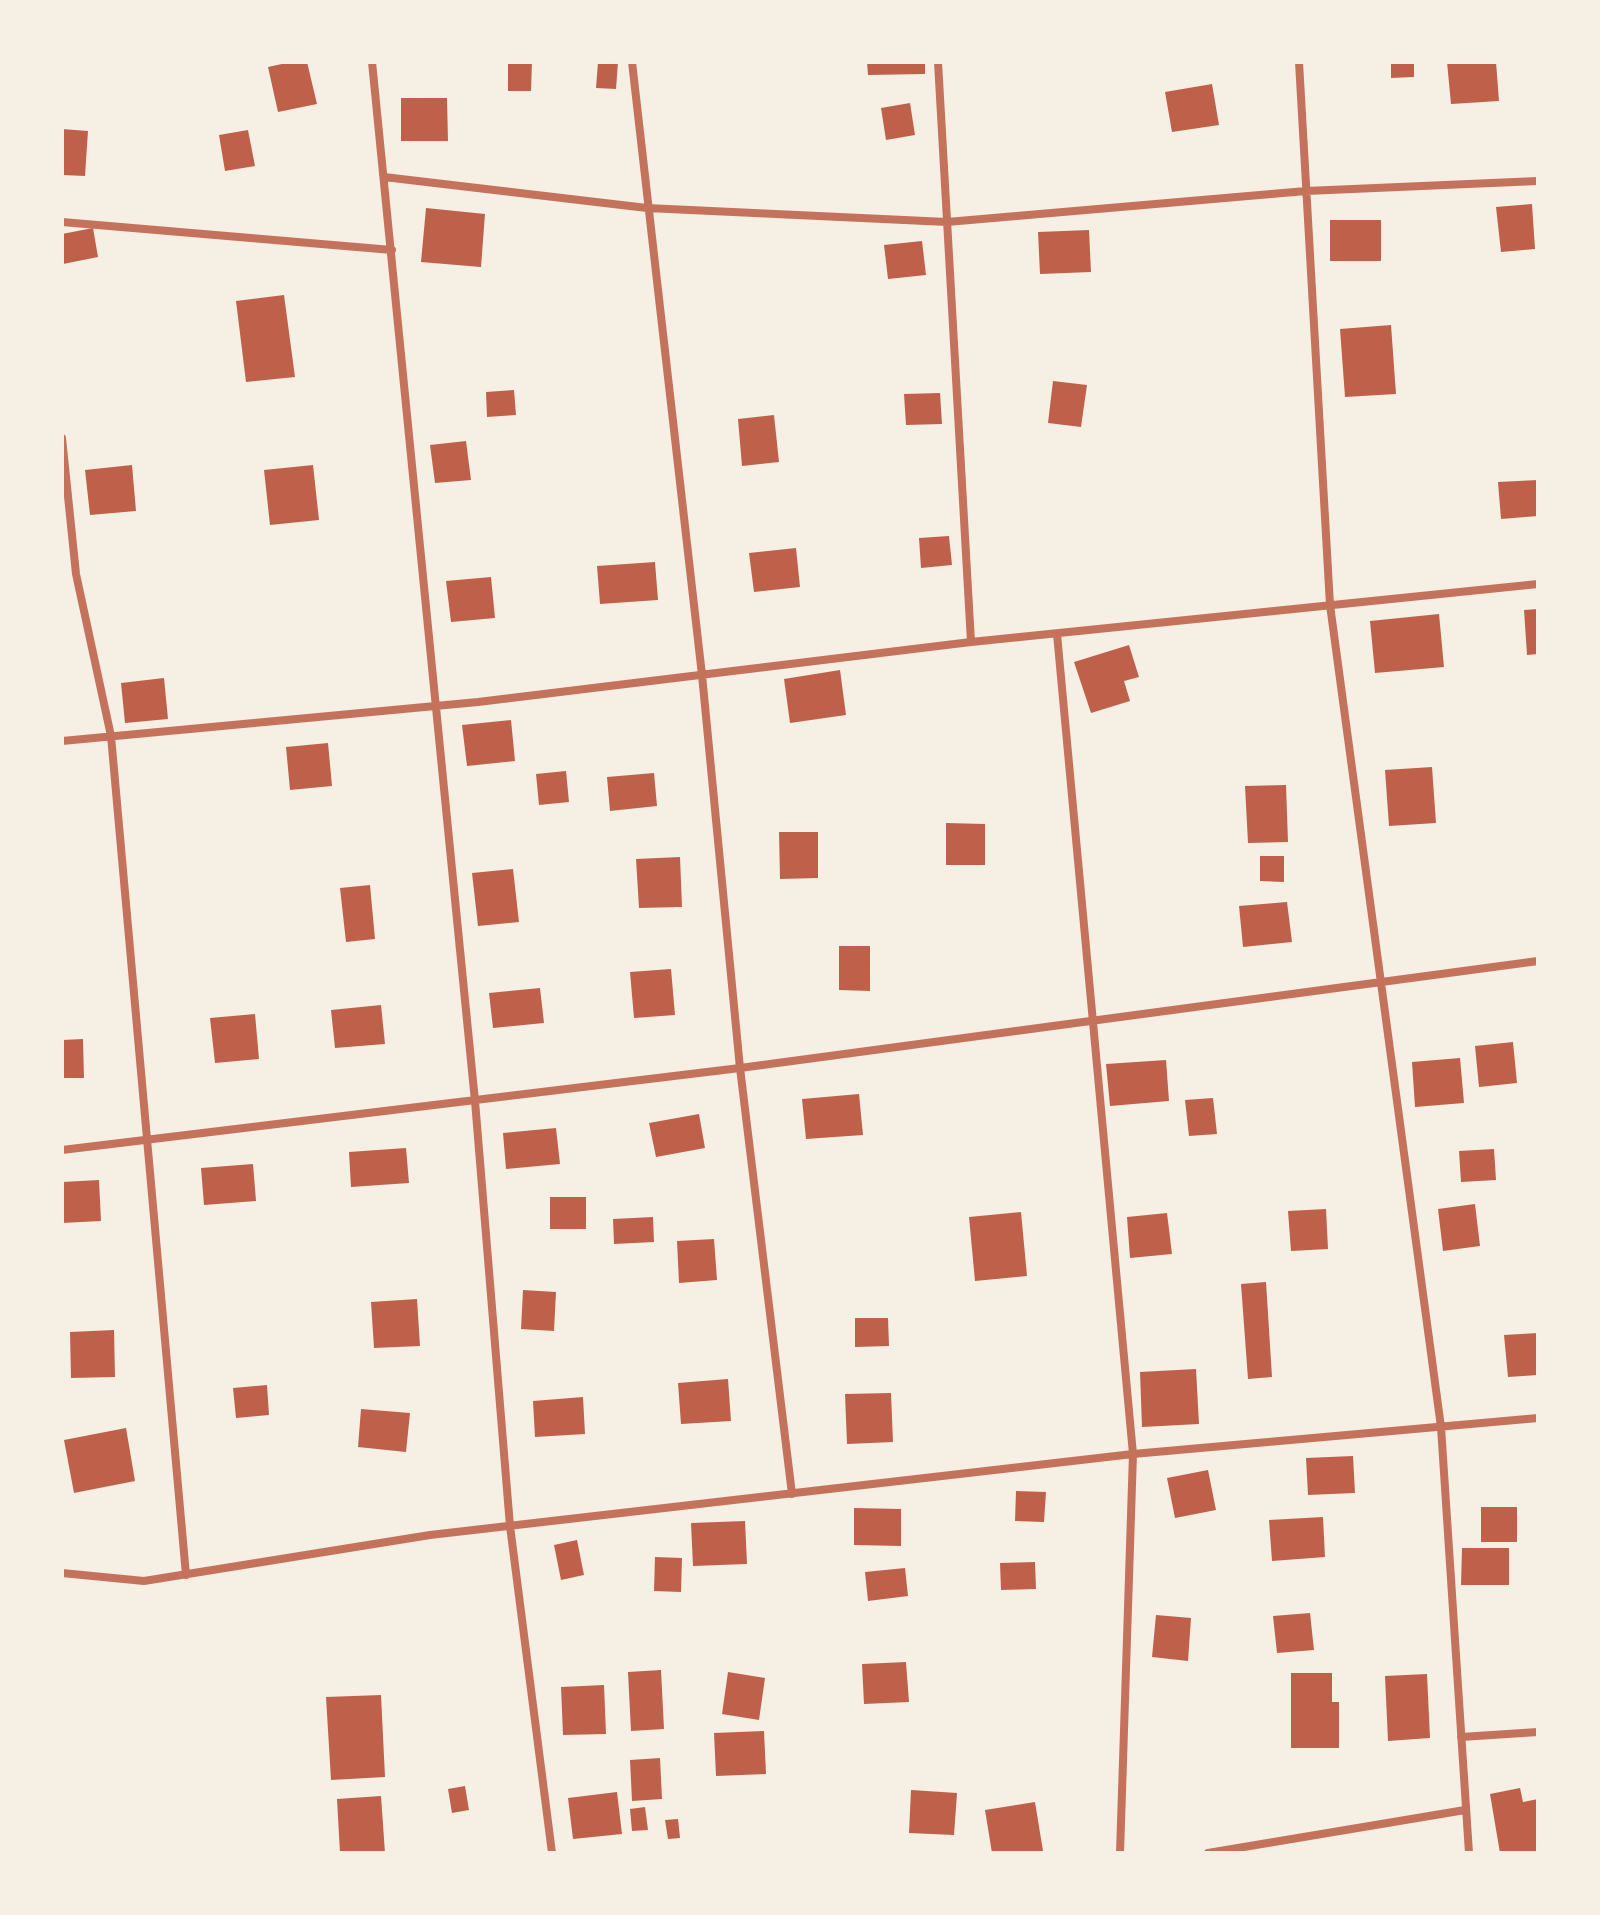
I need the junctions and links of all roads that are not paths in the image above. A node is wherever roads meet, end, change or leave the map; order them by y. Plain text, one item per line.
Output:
1 (372, 62) edge
2 (632, 62) edge
3 (938, 62) edge
4 (1299, 62) edge
5 (384, 177) junction
6 (1538, 181) edge
7 (1306, 191) junction
8 (647, 208) junction
9 (62, 222) edge
10 (947, 222) junction
11 (392, 250) junction
12 (62, 438) edge
13 (1538, 584) edge
14 (1330, 605) junction
15 (1057, 634) junction
16 (971, 642) junction
17 (702, 675) junction
18 (437, 705) junction
19 (111, 736) junction
20 (62, 741) edge
21 (1538, 961) edge
22 (1382, 979) junction
23 (1091, 1020) junction
24 (740, 1068) junction
25 (475, 1101) junction
26 (148, 1141) junction
27 (62, 1150) edge
28 (1538, 1418) edge
29 (1441, 1427) junction
30 (1133, 1454) junction
31 (792, 1494) junction
32 (510, 1526) junction
33 (62, 1573) edge
34 (186, 1575) junction
35 (1538, 1732) edge
36 (1461, 1737) junction
37 (1465, 1810) junction
38 (552, 1853) edge
39 (1120, 1853) edge
40 (1208, 1853) edge
41 (1469, 1853) edge

1 - 5 street
2 - 8 street
3 - 10 street
4 - 7 street
5 - 8 street
5 - 11 street
6 - 7 street
7 - 10 street
7 - 14 street
8 - 10 street
8 - 17 street
9 - 11 street
10 - 16 street
11 - 18 street
12 - 19 street
13 - 14 street
14 - 15 street
14 - 22 street
15 - 16 street
15 - 23 street
16 - 17 street
17 - 18 street
17 - 24 street
18 - 19 street
18 - 25 street
19 - 20 street
19 - 26 street
21 - 22 street
22 - 23 street
22 - 29 street
23 - 24 street
23 - 30 street
24 - 25 street
24 - 31 street
25 - 26 street
25 - 32 street
26 - 27 street
26 - 34 street
28 - 29 street
29 - 30 street
29 - 36 street
30 - 31 street
30 - 39 street
31 - 32 street
32 - 34 street
32 - 38 street
33 - 34 street
35 - 36 street
36 - 37 street
37 - 40 street
37 - 41 street

